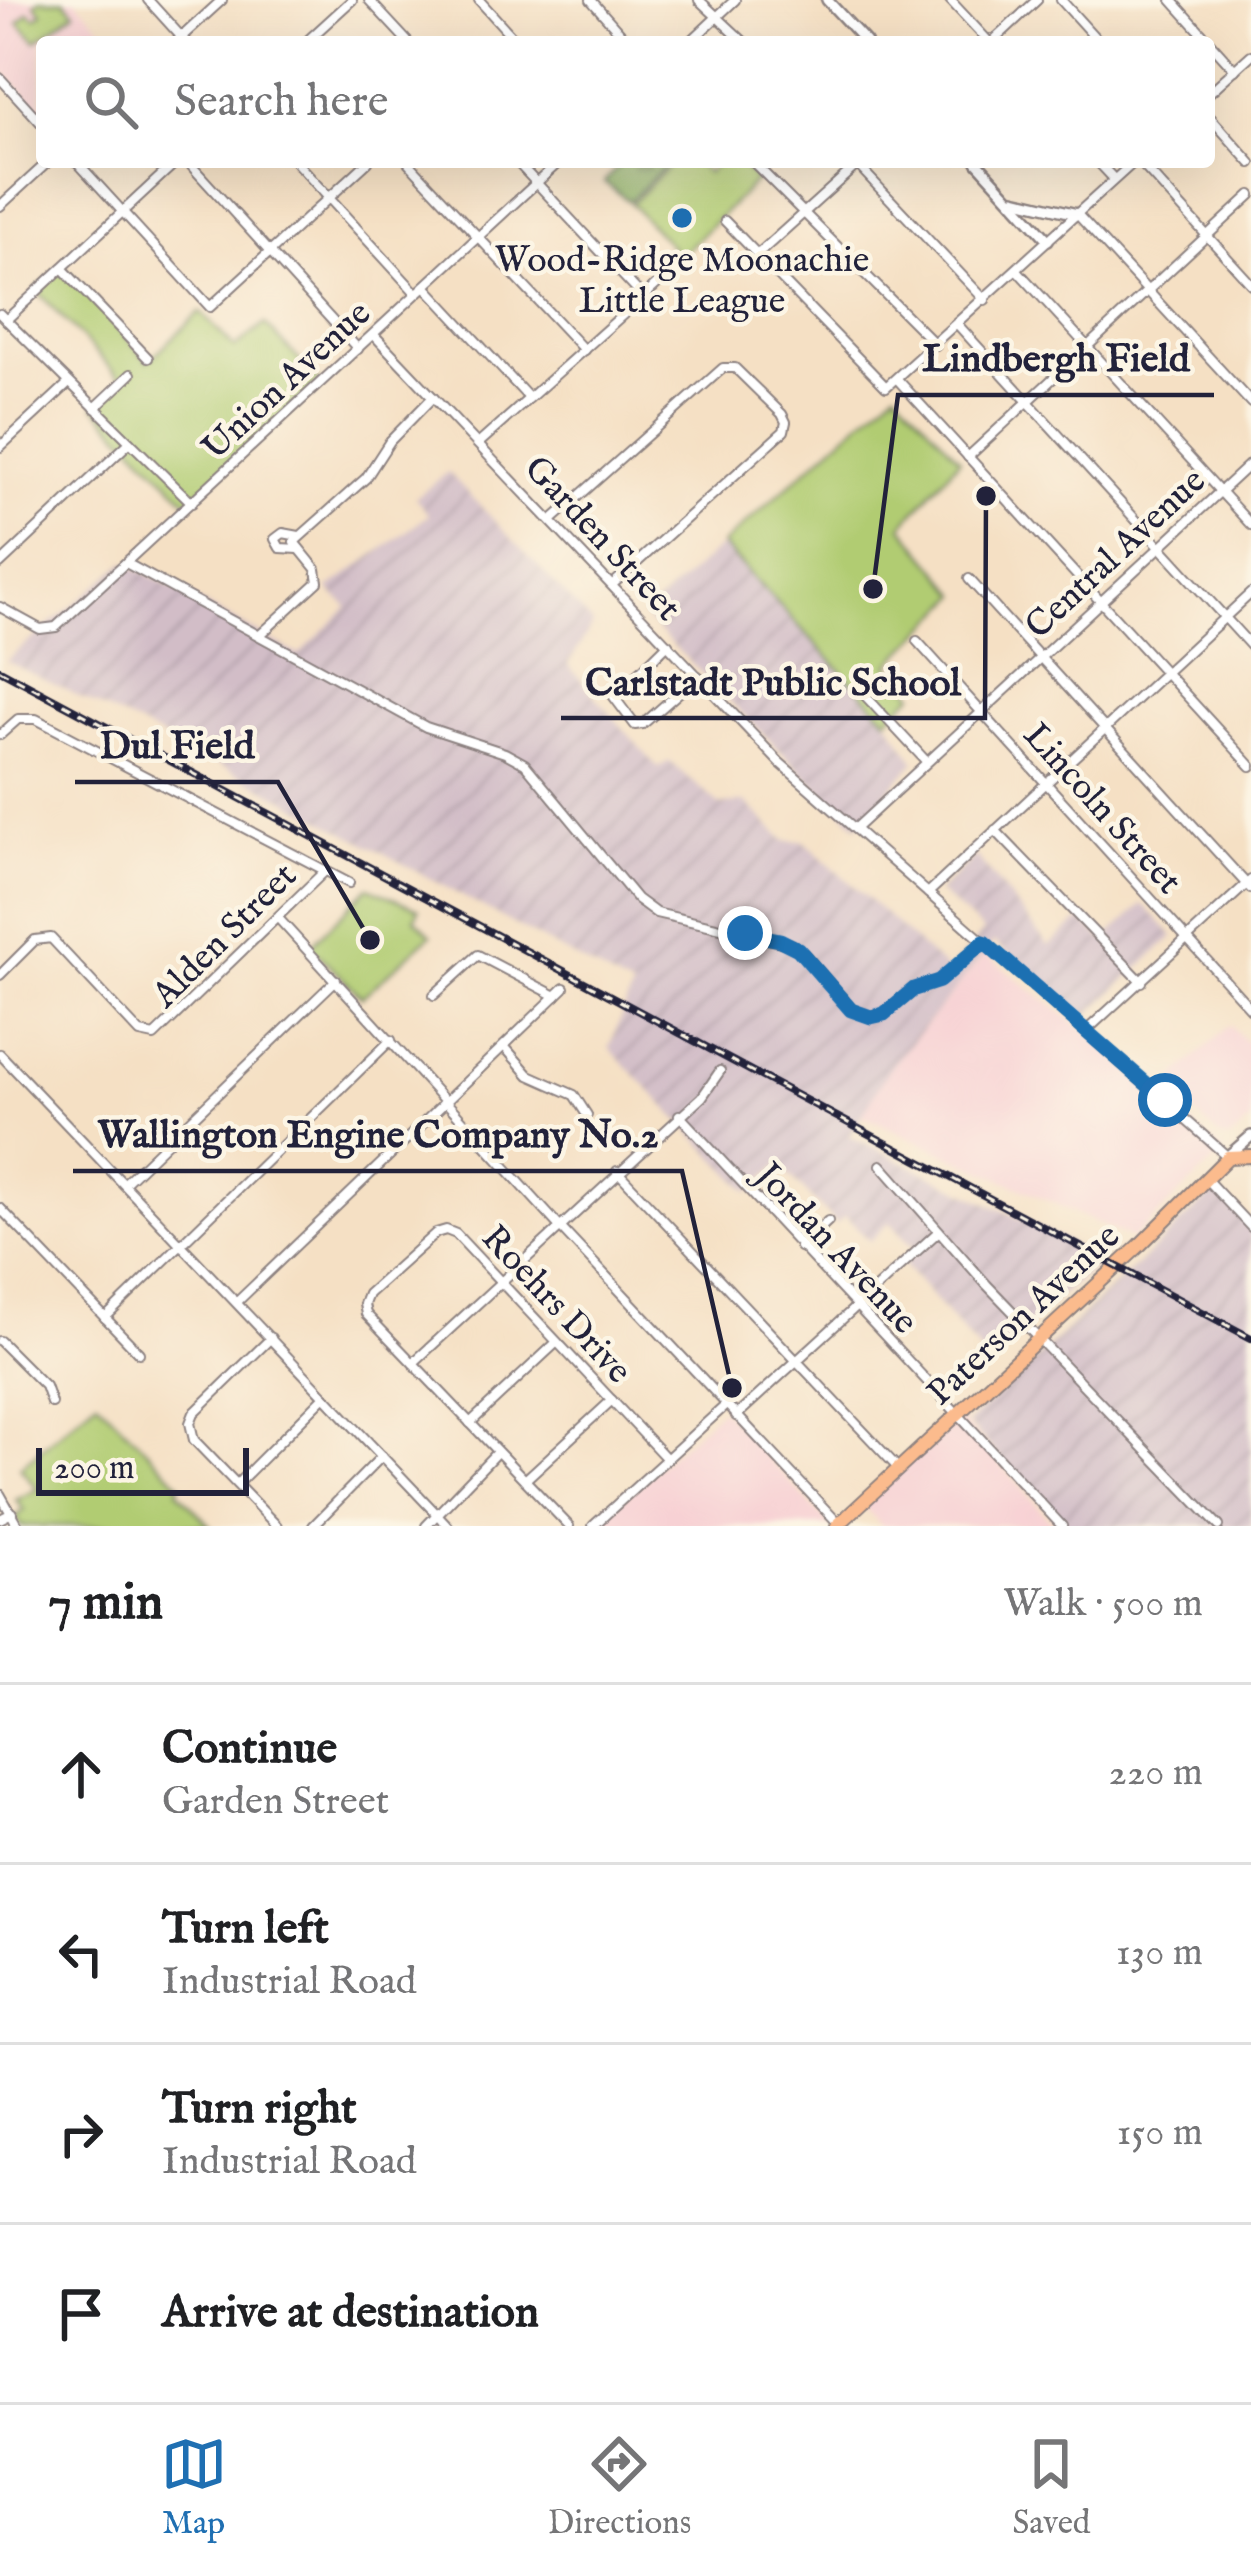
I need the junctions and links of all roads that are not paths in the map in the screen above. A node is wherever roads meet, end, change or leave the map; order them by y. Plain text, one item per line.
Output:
1 (148, 0) edge
2 (222, 0) edge
3 (352, 0) edge
4 (369, 0) edge
5 (479, 0) edge
6 (591, 0) edge
7 (699, 0) edge
8 (735, 0) edge
9 (827, 0) edge
10 (950, 0) edge
11 (1037, 0) edge
12 (1061, 0) edge
13 (1172, 0) edge
14 (718, 16) junction
15 (508, 32) junction
16 (178, 36) edge
17 (185, 36) edge
18 (313, 36) edge
19 (402, 36) edge
20 (504, 36) edge
21 (512, 36) edge
22 (623, 36) edge
23 (696, 36) edge
24 (738, 36) edge
25 (860, 36) edge
26 (984, 36) edge
27 (997, 36) edge
28 (1094, 36) edge
29 (1204, 36) edge
30 (1215, 49) edge
31 (1251, 55) edge
32 (1234, 70) junction
33 (0, 78) edge
34 (1215, 87) edge
35 (36, 117) edge
36 (1215, 123) edge
37 (1251, 163) edge
38 (41, 168) edge
39 (82, 168) edge
40 (170, 168) edge
41 (193, 168) edge
42 (302, 168) edge
43 (362, 168) edge
44 (413, 168) edge
45 (522, 168) edge
46 (553, 168) edge
47 (759, 168) edge
48 (853, 168) edge
49 (863, 168) edge
50 (983, 168) edge
51 (1104, 168) edge
52 (1129, 168) edge
53 (1143, 168) edge
54 (1114, 179) junction
55 (536, 184) junction
56 (1251, 195) edge
57 (1010, 197) junction
58 (329, 198) junction
59 (0, 206) edge
60 (122, 212) junction
61 (803, 214) junction
62 (1076, 214) junction
63 (725, 221) dead end
64 (1206, 236) junction
65 (476, 238) junction
66 (1048, 240) junction
67 (270, 252) junction
68 (757, 256) junction
69 (682, 262) dead end
70 (62, 268) junction
71 (1017, 269) junction
72 (1251, 284) edge
73 (421, 290) junction
74 (1148, 293) junction
75 (643, 297) junction
76 (985, 300) junction
77 (3, 316) edge
78 (958, 325) junction
79 (374, 334) junction
80 (936, 345) junction
81 (1088, 346) junction
82 (358, 349) junction
83 (584, 350) junction
84 (148, 358) dead end
85 (131, 374) dead end
86 (898, 380) junction
87 (70, 382) junction
88 (433, 398) junction
89 (530, 398) junction
90 (1029, 402) junction
91 (1251, 403) edge
92 (95, 408) junction
93 (2, 442) edge
94 (130, 442) junction
95 (478, 444) junction
96 (968, 457) junction
97 (1251, 463) edge
98 (1220, 491) junction
99 (192, 502) junction
100 (552, 520) junction
101 (1251, 526) edge
102 (300, 536) junction
103 (1160, 546) junction
104 (299, 549) junction
105 (126, 563) junction
106 (0, 564) edge
107 (969, 579) dead end
108 (613, 584) junction
109 (1251, 593) edge
110 (1100, 602) junction
111 (0, 607) edge
112 (1225, 618) junction
113 (260, 635) junction
114 (916, 641) dead end
115 (668, 644) junction
116 (1251, 646) edge
117 (1040, 657) junction
118 (1165, 673) junction
119 (698, 676) junction
120 (858, 688) dead end
121 (981, 712) junction
122 (1105, 729) junction
123 (0, 735) edge
124 (926, 761) junction
125 (1251, 766) edge
126 (1045, 783) junction
127 (855, 829) junction
128 (995, 830) junction
129 (325, 871) junction
130 (349, 883) dead end
131 (1250, 884) edge
132 (928, 893) junction
133 (278, 918) junction
134 (1186, 938) junction
135 (984, 942) junction
136 (0, 976) edge
137 (336, 980) junction
138 (1142, 982) junction
139 (434, 995) dead end
140 (1251, 1009) edge
141 (1086, 1031) junction
142 (391, 1040) junction
143 (504, 1046) junction
144 (0, 1054) edge
145 (720, 1072) dead end
146 (447, 1100) junction
147 (587, 1115) dead end
148 (679, 1115) junction
149 (1251, 1136) edge
150 (1228, 1156) junction
151 (1251, 1156) edge
152 (881, 1165) dead end
153 (617, 1172) junction
154 (1206, 1179) junction
155 (124, 1184) junction
156 (0, 1208) edge
157 (828, 1221) dead end
158 (559, 1226) junction
159 (1251, 1227) edge
160 (939, 1231) junction
161 (182, 1244) junction
162 (800, 1247) junction
163 (501, 1282) junction
164 (237, 1303) junction
165 (854, 1305) junction
166 (105, 1318) junction
167 (1040, 1336) junction
168 (271, 1338) junction
169 (0, 1341) edge
170 (557, 1342) junction
171 (139, 1353) dead end
172 (795, 1361) junction
173 (413, 1364) junction
174 (326, 1396) junction
175 (611, 1400) junction
176 (51, 1403) dead end
177 (726, 1405) junction
178 (736, 1415) junction
179 (957, 1415) junction
180 (470, 1423) junction
181 (497, 1451) junction
182 (382, 1456) junction
183 (667, 1459) junction
184 (898, 1469) junction
185 (525, 1480) junction
186 (237, 1484) junction
187 (0, 1494) edge
188 (12, 1513) junction
189 (438, 1515) junction
190 (0, 1519) edge
191 (838, 1525) edge
192 (17, 1526) edge
193 (277, 1526) edge
194 (313, 1526) edge
195 (426, 1526) edge
196 (448, 1526) edge
197 (569, 1526) edge
198 (593, 1526) edge
199 (1062, 1526) edge
200 (1219, 1526) edge

1 - 16 street
2 - 17 street
3 - 18 street
4 - 19 street
5 - 15 street
6 - 22 street
7 - 14 street
8 - 14 street
9 - 25 street
10 - 26 street
11 - 27 street
12 - 28 street
13 - 29 street
14 - 23 street
14 - 24 street
15 - 20 street
15 - 21 street
30 - 32 street
31 - 32 street
32 - 34 street
33 - 35 street
36 - 37 street
38 - 59 street
39 - 60 street
40 - 60 street
41 - 67 street
42 - 58 street
43 - 58 street
44 - 65 street
45 - 55 street
46 - 55 street, Union Avenue
47 - 61 street
48 - 61 street
49 - 76 street
50 - 57 street
51 - 54 street
52 - 54 street
53 - 64 street
54 - 62 street
55 - 65 street, Union Avenue
55 - 75 street
56 - 64 street
57 - 62 street
57 - 66 street
58 - 67 street
58 - 73 street
60 - 67 street
60 - 70 street
61 - 68 street
61 - 80 street
62 - 66 street
62 - 74 street
63 - 68 street
64 - 72 street
64 - 74 street
65 - 73 street, Union Avenue
65 - 83 street
66 - 71 street
67 - 82 street
68 - 86 street
69 - 75 street
70 - 77 street
70 - 84 street
71 - 76 street
71 - 81 street
73 - 79 street, Union Avenue
73 - 89 street
74 - 81 street
74 - 91 street
75 - 83 street
76 - 78 street
77 - 87 street
78 - 80 street
78 - 90 street
79 - 82 street, Union Avenue
79 - 88 street, Garden Street
80 - 86 street
81 - 90 street
81 - 98 street
82 - 99 street, Union Avenue
83 - 89 street
85 - 92 street
86 - 96 street
87 - 92 street
87 - 93 street
88 - 95 street, Garden Street
88 - 102 street
89 - 95 street
90 - 96 street
90 - 103 street
92 - 94 street
94 - 99 street
94 - 106 street
95 - 100 street, Garden Street
96 - 110 street
97 - 98 street, Central Avenue
98 - 101 street
98 - 103 street, Central Avenue
99 - 105 street, Union Avenue
100 - 108 street, Garden Street
100 - 108 street
102 - 104 street
102 - 104 street
103 - 110 street, Central Avenue
103 - 112 street
104 - 113 street
105 - 111 street, Union Avenue
105 - 113 street
107 - 117 street
108 - 115 street, Garden Street
109 - 112 street
110 - 117 street, Central Avenue
110 - 118 street
112 - 116 street
112 - 118 street
113 - 135 street
114 - 121 street, Lincoln Street
115 - 119 street, Garden Street
115 - 119 street
117 - 121 street, Central Avenue
117 - 122 street
118 - 122 street
118 - 125 street
119 - 127 street, Garden Street
120 - 124 street
121 - 124 street, Central Avenue
121 - 126 street, Lincoln Street
122 - 126 street
122 - 131 street
123 - 129 street
124 - 127 street, Central Avenue
126 - 128 street
126 - 134 street, Lincoln Street
127 - 132 street, Garden Street
128 - 132 street
128 - 138 street
129 - 130 street
129 - 133 street, Alden Street
131 - 134 street
132 - 135 street, Garden Street
133 - 136 street, Alden Street
133 - 137 street
134 - 138 street
134 - 140 street, Lincoln Street
135 - 141 street, Garden Street
137 - 142 street
137 - 155 street
138 - 141 street
139 - 143 street
141 - 150 street, Garden Street
142 - 146 street
142 - 161 street
143 - 146 street
143 - 147 street
144 - 155 street
145 - 148 street
146 - 158 street
146 - 164 street
148 - 153 street
148 - 162 street, Jordan Avenue
149 - 150 street
150 - 151 main road
150 - 154 main road, Paterson Avenue
152 - 160 street
153 - 158 street
153 - 172 street
154 - 159 street
154 - 167 main road, Paterson Avenue
155 - 161 street
156 - 166 street
157 - 162 street
158 - 163 street
158 - 177 street
160 - 165 street
160 - 167 street
161 - 164 street
161 - 166 street
162 - 165 street, Jordan Avenue
163 - 170 street, Roehrs Drive
163 - 173 street
163 - 173 street, Roehrs Drive
164 - 168 street
165 - 172 street
165 - 179 street, Jordan Avenue
166 - 171 street
167 - 179 main road, Paterson Avenue
167 - 200 street
168 - 174 street
168 - 186 street
169 - 176 street
170 - 175 street, Roehrs Drive
170 - 180 street
172 - 178 street
172 - 184 street
173 - 180 street, Roehrs Drive
174 - 182 street
174 - 186 street
175 - 183 street, Roehrs Drive
175 - 185 street
177 - 178 street
177 - 183 street
178 - 191 street
179 - 184 main road, Paterson Avenue
179 - 199 street, Jordan Avenue
180 - 181 street, Roehrs Drive
181 - 185 street, Roehrs Drive
181 - 189 street
182 - 189 street
182 - 194 street
183 - 198 street
184 - 191 main road, Paterson Avenue
185 - 197 street, Roehrs Drive
186 - 193 street
187 - 188 street
188 - 190 street
188 - 192 street
189 - 195 street
189 - 196 street

